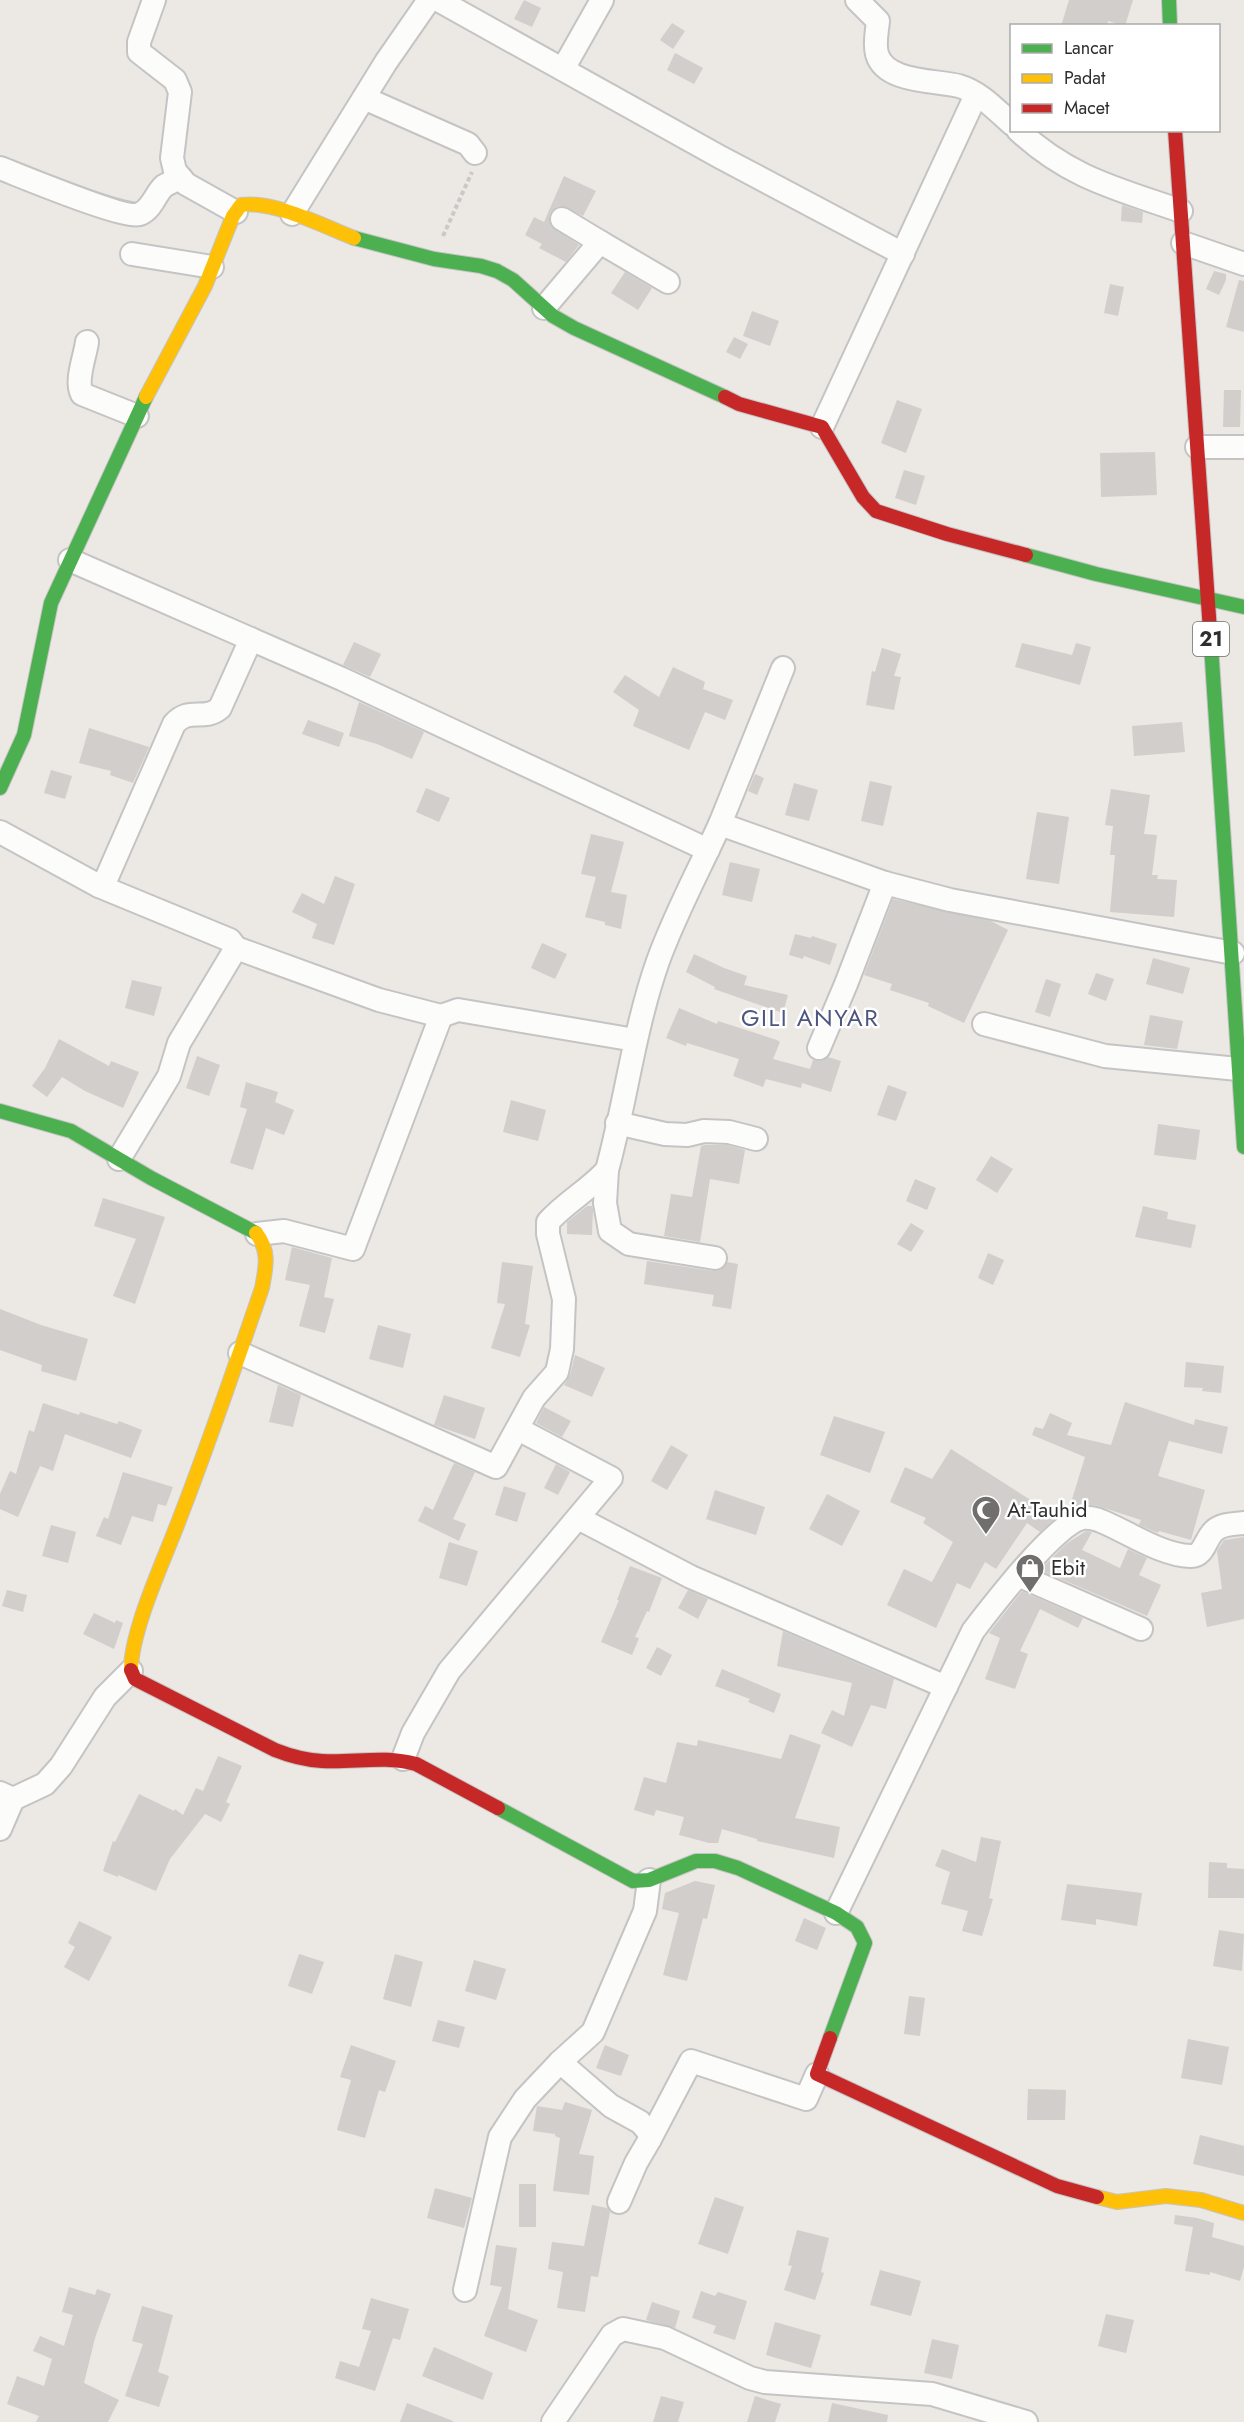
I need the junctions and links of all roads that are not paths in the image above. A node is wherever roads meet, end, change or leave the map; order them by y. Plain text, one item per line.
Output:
1 (154, 0) edge
2 (429, 0) edge
3 (438, 0) edge
4 (602, 0) edge
5 (857, 0) edge
6 (1169, 0) edge
7 (1170, 24) edge
8 (563, 69) junction
9 (976, 94) junction
10 (364, 98) junction
11 (1010, 123) edge
12 (1020, 132) edge
13 (1175, 132) edge
14 (475, 153) road end
15 (0, 168) edge
16 (181, 178) junction
17 (1181, 211) junction
18 (236, 212) junction
19 (292, 214) junction
20 (562, 219) dead end
21 (600, 242) junction
22 (1183, 243) junction
23 (132, 254) dead end
24 (903, 254) junction
25 (1244, 264) edge
26 (212, 267) junction
27 (668, 282) dead end
28 (544, 308) junction
29 (87, 342) dead end
30 (137, 416) junction
31 (822, 427) junction
32 (1197, 447) junction
33 (1244, 447) edge
34 (70, 560) junction
35 (1208, 599) junction
36 (1244, 607) edge
37 (251, 639) junction
38 (783, 668) dead end
39 (0, 788) edge
40 (720, 824) junction
41 (0, 832) edge
42 (708, 850) junction
43 (885, 883) junction
44 (99, 886) junction
45 (236, 948) junction
46 (1233, 953) junction
47 (1240, 992) edge
48 (441, 1016) junction
49 (984, 1024) dead end
50 (635, 1040) junction
51 (819, 1048) dead end
52 (1238, 1069) junction
53 (0, 1111) edge
54 (617, 1123) junction
55 (756, 1139) dead end
56 (1244, 1147) edge
57 (119, 1159) junction
58 (607, 1170) junction
59 (257, 1234) junction
60 (715, 1258) dead end
61 (240, 1353) junction
62 (518, 1429) junction
63 (578, 1518) junction
64 (1244, 1523) edge
65 (1018, 1575) junction
66 (1141, 1629) dead end
67 (131, 1671) junction
68 (945, 1687) junction
69 (403, 1759) junction
70 (6, 1796) edge
71 (0, 1829) edge
72 (649, 1880) junction
73 (836, 1913) junction
74 (560, 2062) junction
75 (817, 2074) junction
76 (650, 2139) junction
77 (619, 2202) dead end
78 (1244, 2213) edge
79 (465, 2290) dead end
80 (553, 2422) edge
81 (1026, 2422) edge

1 - 16 street
2 - 10 street
3 - 8 street
4 - 8 street
5 - 9 street
6 - 7 main road
8 - 24 street
9 - 11 street
9 - 24 street
10 - 14 street
10 - 19 street
12 - 17 street
13 - 17 main road, 21
15 - 16 street
16 - 18 street
17 - 22 main road, 21
18 - 19 main road
18 - 26 main road
19 - 28 main road
20 - 21 street
21 - 27 street
21 - 28 street
22 - 25 street
22 - 32 main road, 21
23 - 26 street
24 - 31 street
26 - 30 main road
28 - 31 main road
29 - 30 street
30 - 34 main road
31 - 35 main road
32 - 33 street
32 - 35 main road, 21
34 - 37 street
34 - 39 main road
35 - 36 main road
35 - 46 main road, 21
37 - 42 street
37 - 44 street
38 - 40 street
40 - 42 street
40 - 43 street
41 - 44 street
42 - 50 street
43 - 46 street
43 - 51 street
44 - 45 street
45 - 48 street
45 - 57 street
46 - 47 main road, 21
47 - 52 main road, 21
48 - 50 street
48 - 59 street
49 - 52 street
50 - 54 street
52 - 56 main road, 21
53 - 57 main road
54 - 55 street
54 - 58 street
57 - 59 main road
58 - 60 street
58 - 62 street
59 - 61 main road
61 - 62 street
61 - 67 main road
62 - 63 street
63 - 68 street
63 - 69 street
64 - 65 street
65 - 66 street
65 - 68 street
67 - 69 main road
67 - 70 street
68 - 73 street
69 - 72 main road
70 - 71 street
72 - 73 main road
72 - 74 street
73 - 75 main road
74 - 76 street
74 - 79 street
75 - 76 street
75 - 78 main road
76 - 77 street
80 - 81 street

